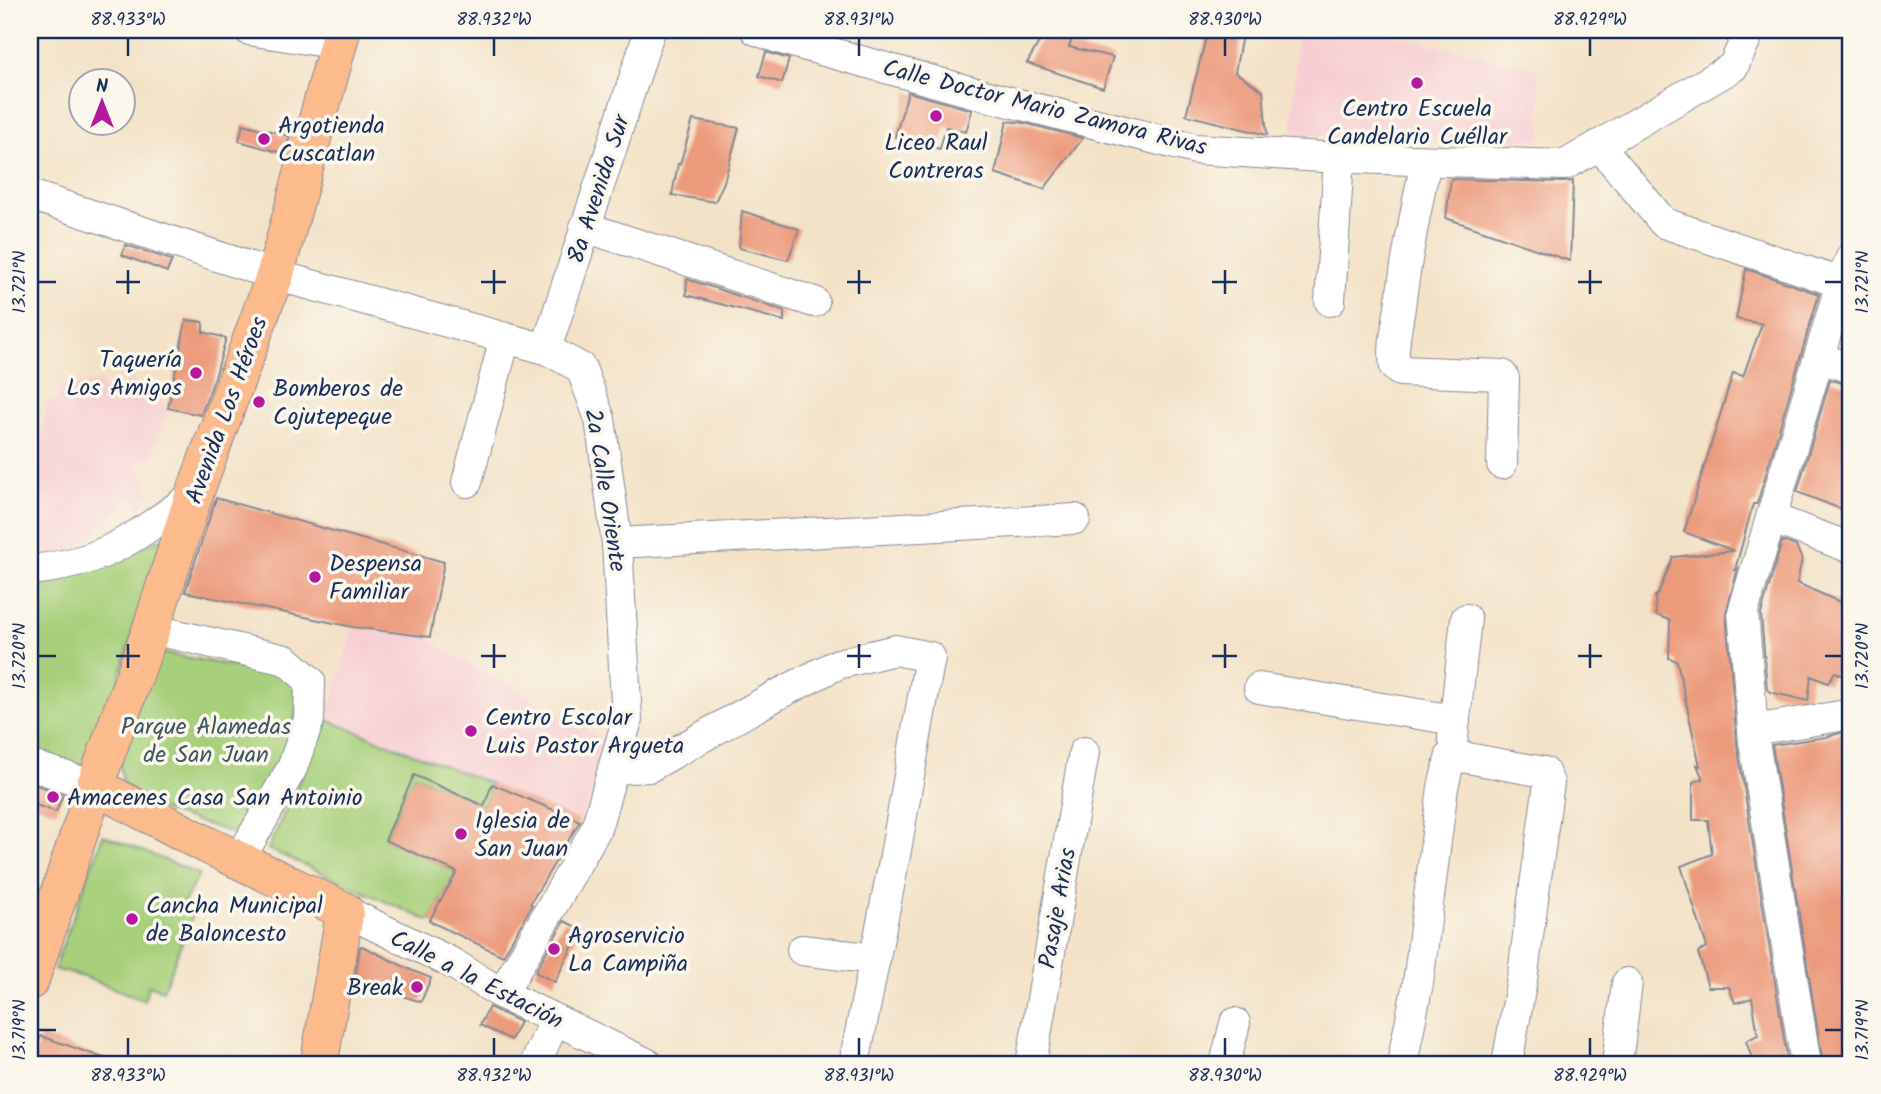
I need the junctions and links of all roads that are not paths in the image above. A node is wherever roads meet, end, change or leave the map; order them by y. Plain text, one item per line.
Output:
1 (249, 30) edge
2 (650, 30) edge
3 (756, 30) edge
4 (1750, 30) edge
5 (340, 37) edge
6 (1599, 145) junction
7 (1339, 158) junction
8 (1426, 160) junction
9 (30, 195) edge
10 (585, 227) junction
11 (1846, 270) edge
12 (275, 275) junction
13 (1330, 301) dead end
14 (814, 302) dead end
15 (505, 338) junction
16 (545, 349) junction
17 (1819, 358) junction
18 (1851, 368) edge
19 (1502, 464) dead end
20 (467, 482) dead end
21 (194, 495) junction
22 (1771, 518) junction
23 (1075, 519) dead end
24 (617, 543) junction
25 (1851, 548) edge
26 (30, 570) edge
27 (1466, 619) dead end
28 (151, 629) junction
29 (1259, 688) dead end
30 (1840, 716) dead end
31 (1455, 720) junction
32 (1753, 730) junction
33 (1084, 752) dead end
34 (1451, 755) junction
35 (30, 765) edge
36 (613, 769) junction
37 (95, 786) junction
38 (239, 860) junction
39 (345, 912) junction
40 (802, 950) dead end
41 (875, 959) junction
42 (30, 981) edge
43 (1627, 982) dead end
44 (502, 995) junction
45 (555, 1020) junction
46 (1235, 1023) dead end
47 (320, 1064) edge
48 (536, 1064) edge
49 (648, 1064) edge
50 (854, 1064) edge
51 (1031, 1064) edge
52 (1225, 1064) edge
53 (1402, 1064) edge
54 (1507, 1064) edge
55 (1617, 1064) edge
56 (1806, 1064) edge

1 - 5 street
2 - 10 street, 8a Avenida Sur
3 - 7 street, Calle Doctor Mario Zamora Rivas
4 - 6 street, Calle Doctor Mario Zamora Rivas
5 - 12 main road, Avenida Los Héroes
6 - 8 street, Calle Doctor Mario Zamora Rivas
6 - 11 street
7 - 8 street, Calle Doctor Mario Zamora Rivas
7 - 13 street
8 - 19 street
9 - 12 street, 2a Calle Oriente
10 - 14 street
10 - 16 street, 8a Avenida Sur
11 - 17 street
12 - 15 street, 2a Calle Oriente
12 - 21 main road, Avenida Los Héroes
15 - 16 street, 2a Calle Oriente
15 - 20 street
16 - 24 street, 2a Calle Oriente
17 - 18 street
17 - 22 street
21 - 26 street
21 - 28 main road, Avenida Los Héroes
22 - 25 street
22 - 32 street
23 - 24 street
24 - 36 street, 2a Calle Oriente
27 - 31 street
28 - 37 main road, Avenida Los Héroes
28 - 38 street
29 - 31 street
30 - 32 street
31 - 34 street
32 - 56 street
33 - 51 street, Pasaje Arias
34 - 53 street
34 - 54 street
35 - 37 street
36 - 41 street
36 - 44 street, 2a Calle Oriente
37 - 38 main road
37 - 42 main road, Avenida Los Héroes
38 - 39 main road
39 - 44 street, Calle a la Estación
39 - 47 main road
40 - 41 street
41 - 50 street
43 - 55 street
44 - 45 street, Calle a la Estación
45 - 48 street
45 - 49 street, Calle a la Estación
46 - 52 street

